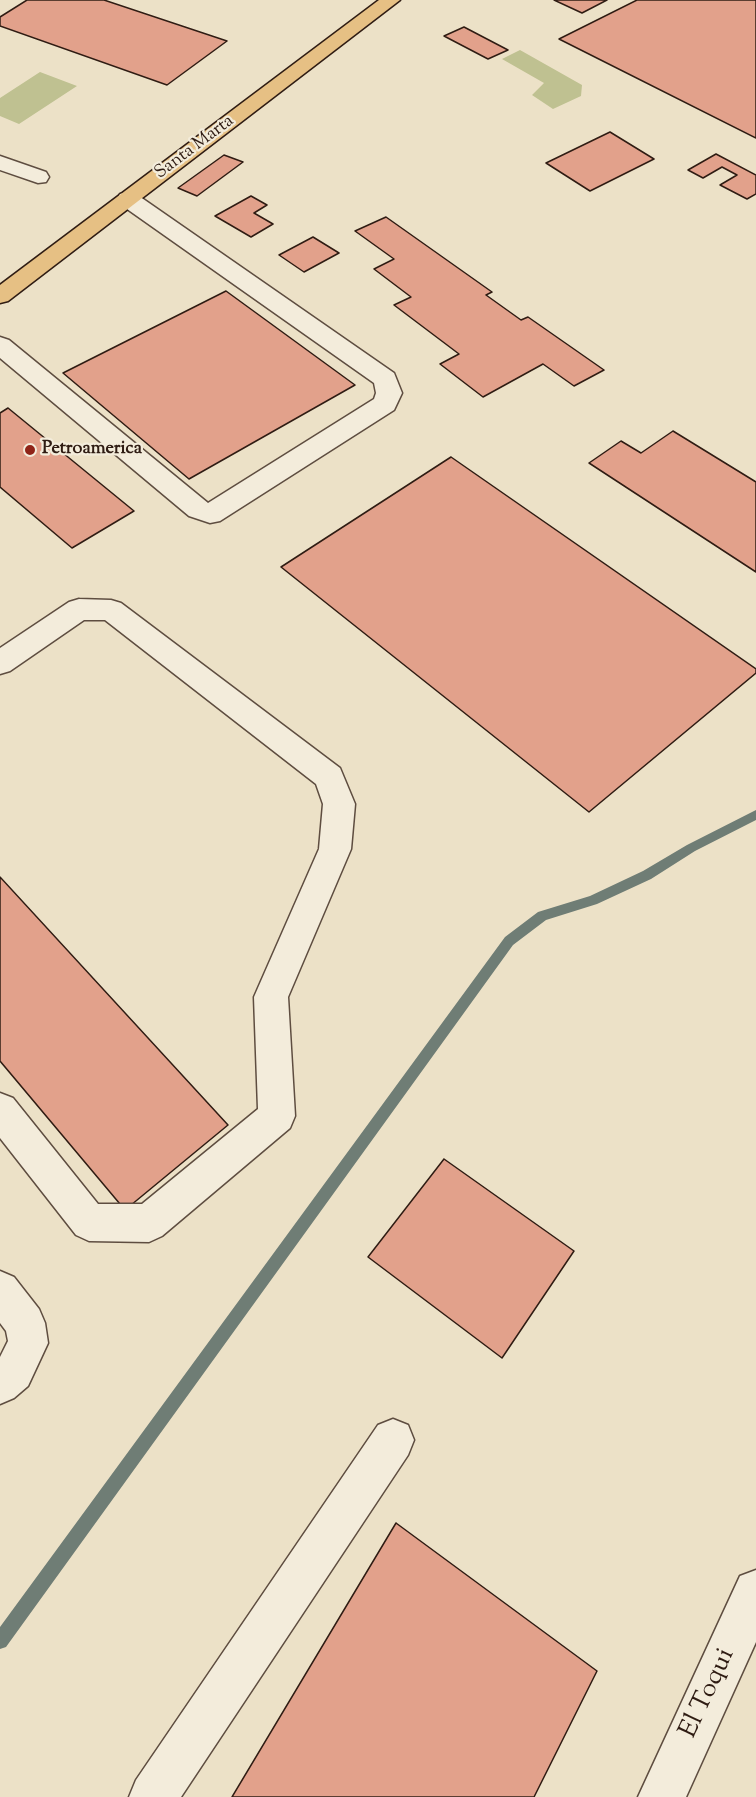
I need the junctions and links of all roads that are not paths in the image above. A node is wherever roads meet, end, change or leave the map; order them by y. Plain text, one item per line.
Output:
1 (391, 0) edge
2 (0, 162) edge
3 (38, 177) dead end
4 (128, 199) junction
5 (0, 296) edge
6 (0, 345) edge
7 (0, 663) edge
8 (0, 1110) edge
9 (0, 1291) edge
10 (0, 1384) edge
11 (393, 1440) dead end
12 (756, 1592) edge
13 (153, 1797) edge
14 (662, 1797) edge

1 - 4 main road, Santa Marta
2 - 3 street
4 - 5 main road, Santa Marta
4 - 6 street
7 - 8 street
9 - 10 street
11 - 13 street
12 - 14 street, El Toqui

